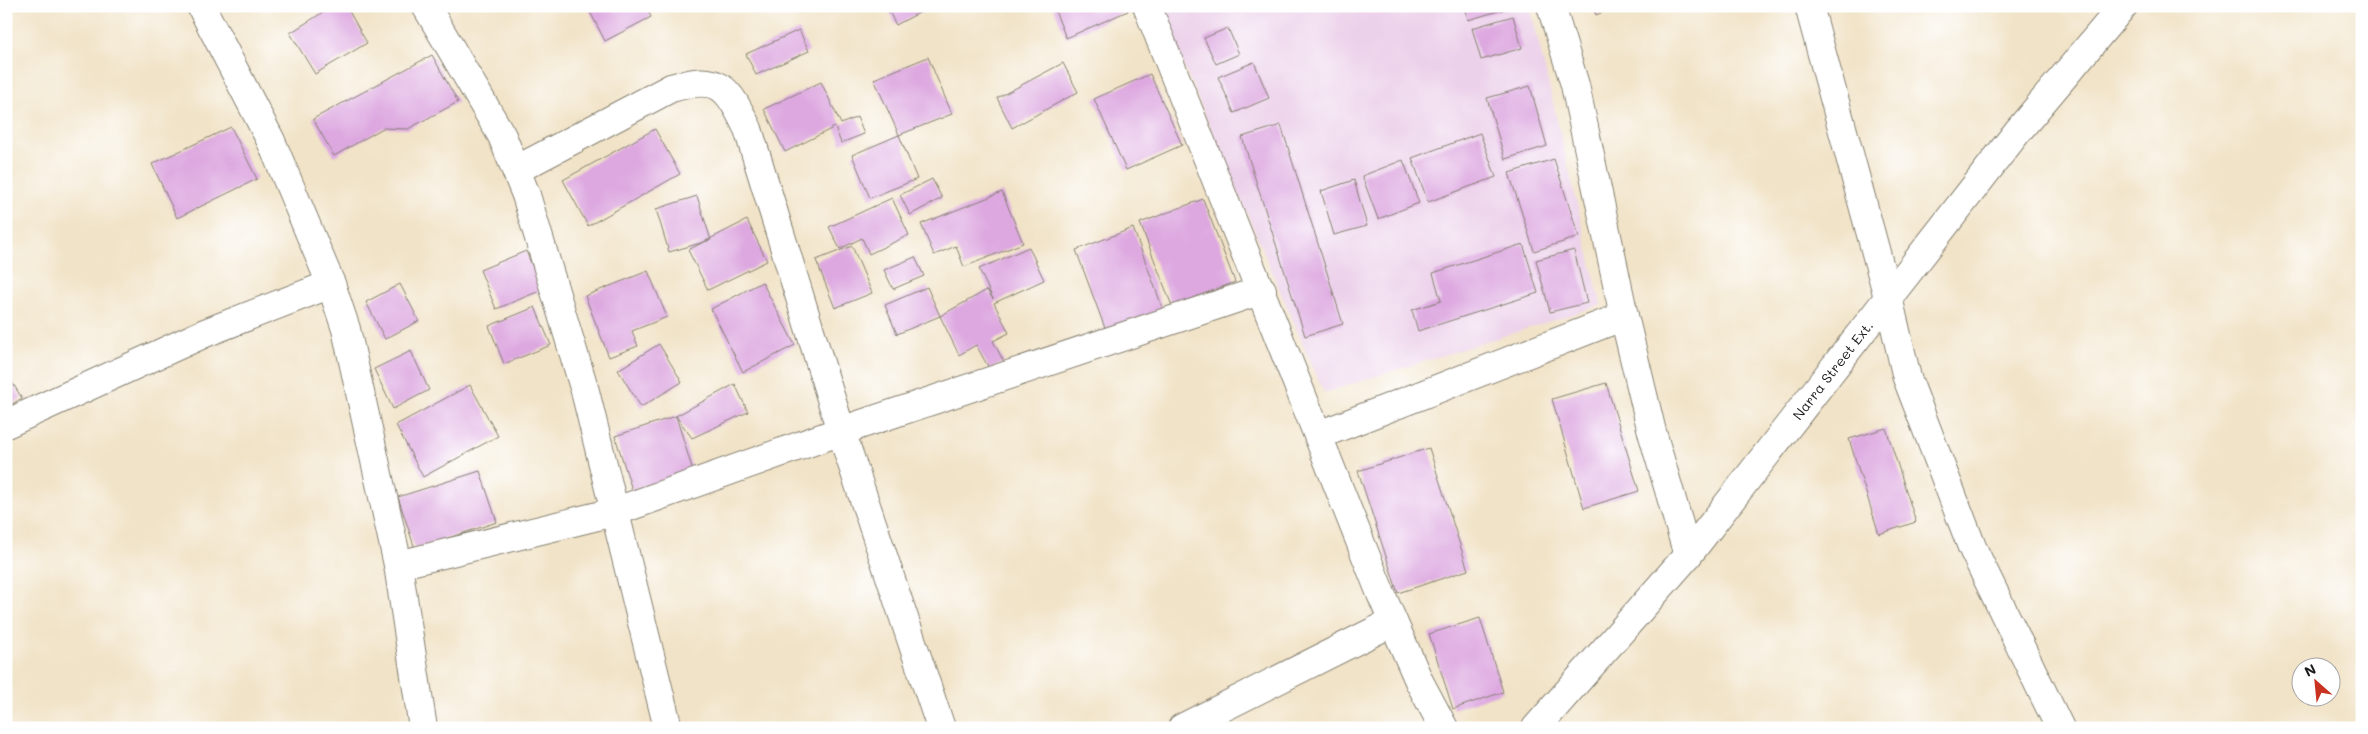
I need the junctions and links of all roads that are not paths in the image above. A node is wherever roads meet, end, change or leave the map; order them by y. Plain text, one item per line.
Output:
1 (201, 6) edge
2 (426, 6) edge
3 (1147, 6) edge
4 (1551, 6) edge
5 (1809, 6) edge
6 (2123, 6) edge
7 (516, 170) junction
8 (331, 284) junction
9 (1262, 290) junction
10 (1888, 297) junction
11 (1624, 316) junction
12 (6, 424) edge
13 (841, 431) junction
14 (1319, 435) junction
15 (614, 512) junction
16 (1688, 555) junction
17 (398, 565) junction
18 (1394, 622) junction
19 (423, 728) edge
20 (668, 728) edge
21 (941, 728) edge
22 (1182, 728) edge
23 (1444, 728) edge
24 (1536, 728) edge
25 (2060, 728) edge

1 - 8 street
2 - 7 street
3 - 9 street
4 - 11 street
5 - 10 street
6 - 10 street, Narra Street Ext.
7 - 13 street
7 - 15 street
8 - 12 street
8 - 17 street
9 - 13 street
9 - 14 street
10 - 16 street, Narra Street Ext.
10 - 25 street
11 - 14 street
11 - 16 street
13 - 15 street
13 - 21 street
14 - 18 street
15 - 17 street
15 - 20 street
16 - 24 street, Narra Street Ext.
17 - 19 street
18 - 22 street
18 - 23 street

